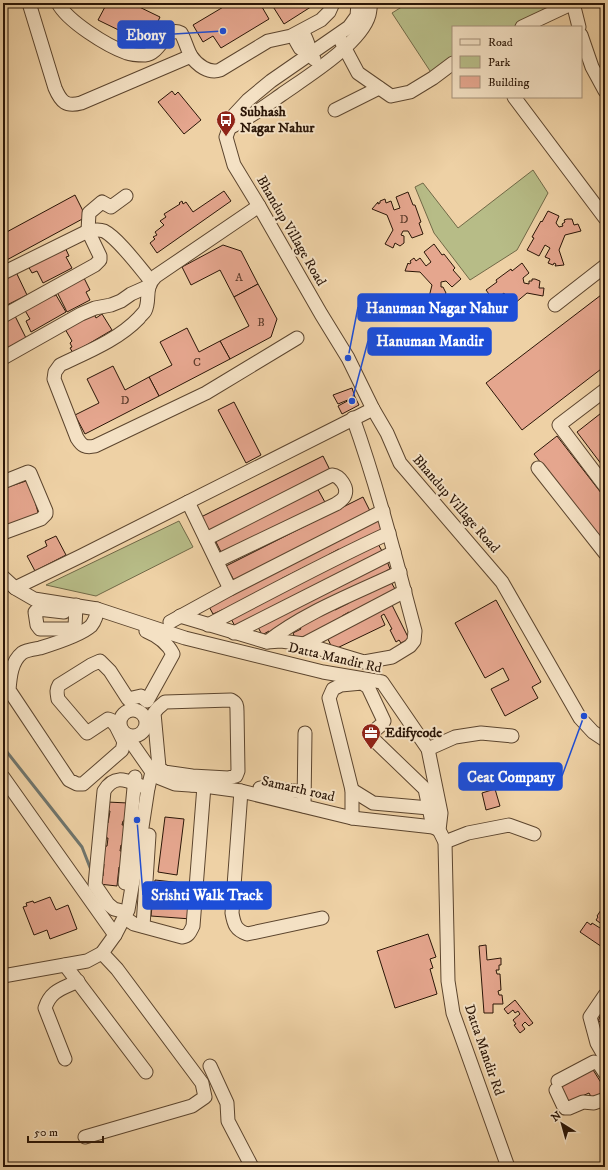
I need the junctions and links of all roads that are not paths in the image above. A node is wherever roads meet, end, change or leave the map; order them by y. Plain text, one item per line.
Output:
1 (29, 3) edge
2 (58, 3) edge
3 (333, 3) edge
4 (371, 3) edge
5 (573, 3) edge
6 (358, 9) edge
7 (524, 26) edge
8 (579, 26) edge
9 (338, 36) junction
10 (300, 38) dead end
11 (582, 38) edge
12 (344, 49) junction
13 (311, 54) junction
14 (191, 56) junction
15 (452, 64) edge
16 (320, 69) junction
17 (379, 88) junction
18 (605, 92) edge
19 (515, 98) edge
20 (335, 110) dead end
21 (229, 128) junction
22 (126, 196) dead end
23 (259, 206) junction
24 (605, 218) edge
25 (88, 231) junction
26 (605, 266) edge
27 (3, 273) edge
28 (150, 284) junction
29 (555, 305) dead end
30 (3, 316) edge
31 (297, 338) dead end
32 (3, 358) edge
33 (605, 390) edge
34 (373, 409) junction
35 (353, 418) junction
36 (27, 465) dead end
37 (538, 468) dead end
38 (3, 473) edge
39 (3, 482) edge
40 (605, 486) edge
41 (188, 502) junction
42 (383, 511) junction
43 (3, 533) edge
44 (389, 533) junction
45 (206, 539) junction
46 (394, 552) junction
47 (605, 554) edge
48 (217, 562) junction
49 (400, 572) junction
50 (3, 577) edge
51 (15, 588) junction
52 (230, 589) junction
53 (405, 591) junction
54 (100, 613) junction
55 (208, 625) junction
56 (234, 633) junction
57 (267, 642) junction
58 (304, 644) junction
59 (139, 697) junction
60 (120, 705) dead end
61 (135, 710) junction
62 (113, 722) junction
63 (305, 733) dead end
64 (512, 736) dead end
65 (127, 739) junction
66 (605, 740) edge
67 (428, 750) junction
68 (152, 772) junction
69 (3, 778) edge
70 (135, 780) junction
71 (196, 782) junction
72 (148, 788) junction
73 (253, 790) junction
74 (352, 790) junction
75 (304, 792) junction
76 (304, 806) junction
77 (429, 808) junction
78 (352, 818) junction
79 (436, 828) junction
80 (140, 834) junction
81 (534, 834) dead end
82 (445, 842) junction
83 (103, 908) junction
84 (122, 917) junction
85 (322, 918) dead end
86 (143, 926) junction
87 (115, 935) junction
88 (102, 953) junction
89 (65, 965) junction
90 (3, 976) edge
91 (78, 981) junction
92 (605, 995) edge
93 (605, 1057) edge
94 (65, 1059) dead end
95 (210, 1066) dead end
96 (146, 1072) dead end
97 (605, 1073) edge
98 (605, 1099) edge
99 (85, 1137) dead end
100 (252, 1167) edge
101 (508, 1167) edge

1 - 14 street
2 - 14 street
3 - 14 street
4 - 12 street
5 - 7 street
5 - 8 street
6 - 9 street, Bhandup Village Road
9 - 12 street
9 - 13 street, Bhandup Village Road
10 - 13 street
11 - 18 street
12 - 16 street
12 - 17 street
13 - 16 street
13 - 21 street, Bhandup Village Road
15 - 17 street
16 - 21 street
17 - 20 street
19 - 24 street
21 - 23 street, Bhandup Village Road
22 - 25 street
23 - 28 street
23 - 34 street, Bhandup Village Road
25 - 27 street
25 - 28 street
25 - 30 street
26 - 29 street
28 - 31 street
28 - 32 street
33 - 40 street
34 - 35 street
34 - 66 street, Bhandup Village Road
35 - 41 street
35 - 42 street
36 - 38 street
37 - 47 street
39 - 43 street
41 - 45 street
41 - 51 street
42 - 44 street
42 - 52 street
44 - 46 street
44 - 55 street
45 - 48 street
45 - 48 street
46 - 49 street
46 - 56 street
48 - 52 street
49 - 53 street
49 - 57 street
50 - 51 street, Datta Mandir Rd
51 - 54 street, Datta Mandir Rd
52 - 55 street
53 - 58 street
53 - 58 street
54 - 59 street
54 - 65 street
54 - 67 street, Datta Mandir Rd
55 - 56 street
56 - 57 street
57 - 58 street
59 - 61 street
59 - 62 street
60 - 62 street
61 - 65 street
61 - 65 street
62 - 65 street
63 - 75 street
64 - 67 street
65 - 68 street
67 - 79 street, Datta Mandir Rd
68 - 71 street, Samarth road
68 - 72 street
69 - 83 street
70 - 72 street
70 - 80 street
70 - 83 street
71 - 71 street
71 - 73 street, Samarth road
71 - 86 street
72 - 80 street
73 - 75 street
73 - 76 street, Samarth road
73 - 85 street
74 - 77 street
74 - 77 street
74 - 78 street
75 - 76 street
76 - 78 street, Samarth road
77 - 79 street
78 - 79 street, Samarth road
79 - 82 street, Datta Mandir Rd
80 - 84 street
80 - 86 street
81 - 82 street
82 - 101 street, Datta Mandir Rd
83 - 84 street
83 - 87 street
84 - 86 street
84 - 87 street
87 - 88 street
88 - 89 street
88 - 99 street
89 - 90 street
89 - 91 street
91 - 94 street
91 - 96 street
92 - 93 street
95 - 100 street
97 - 98 street

